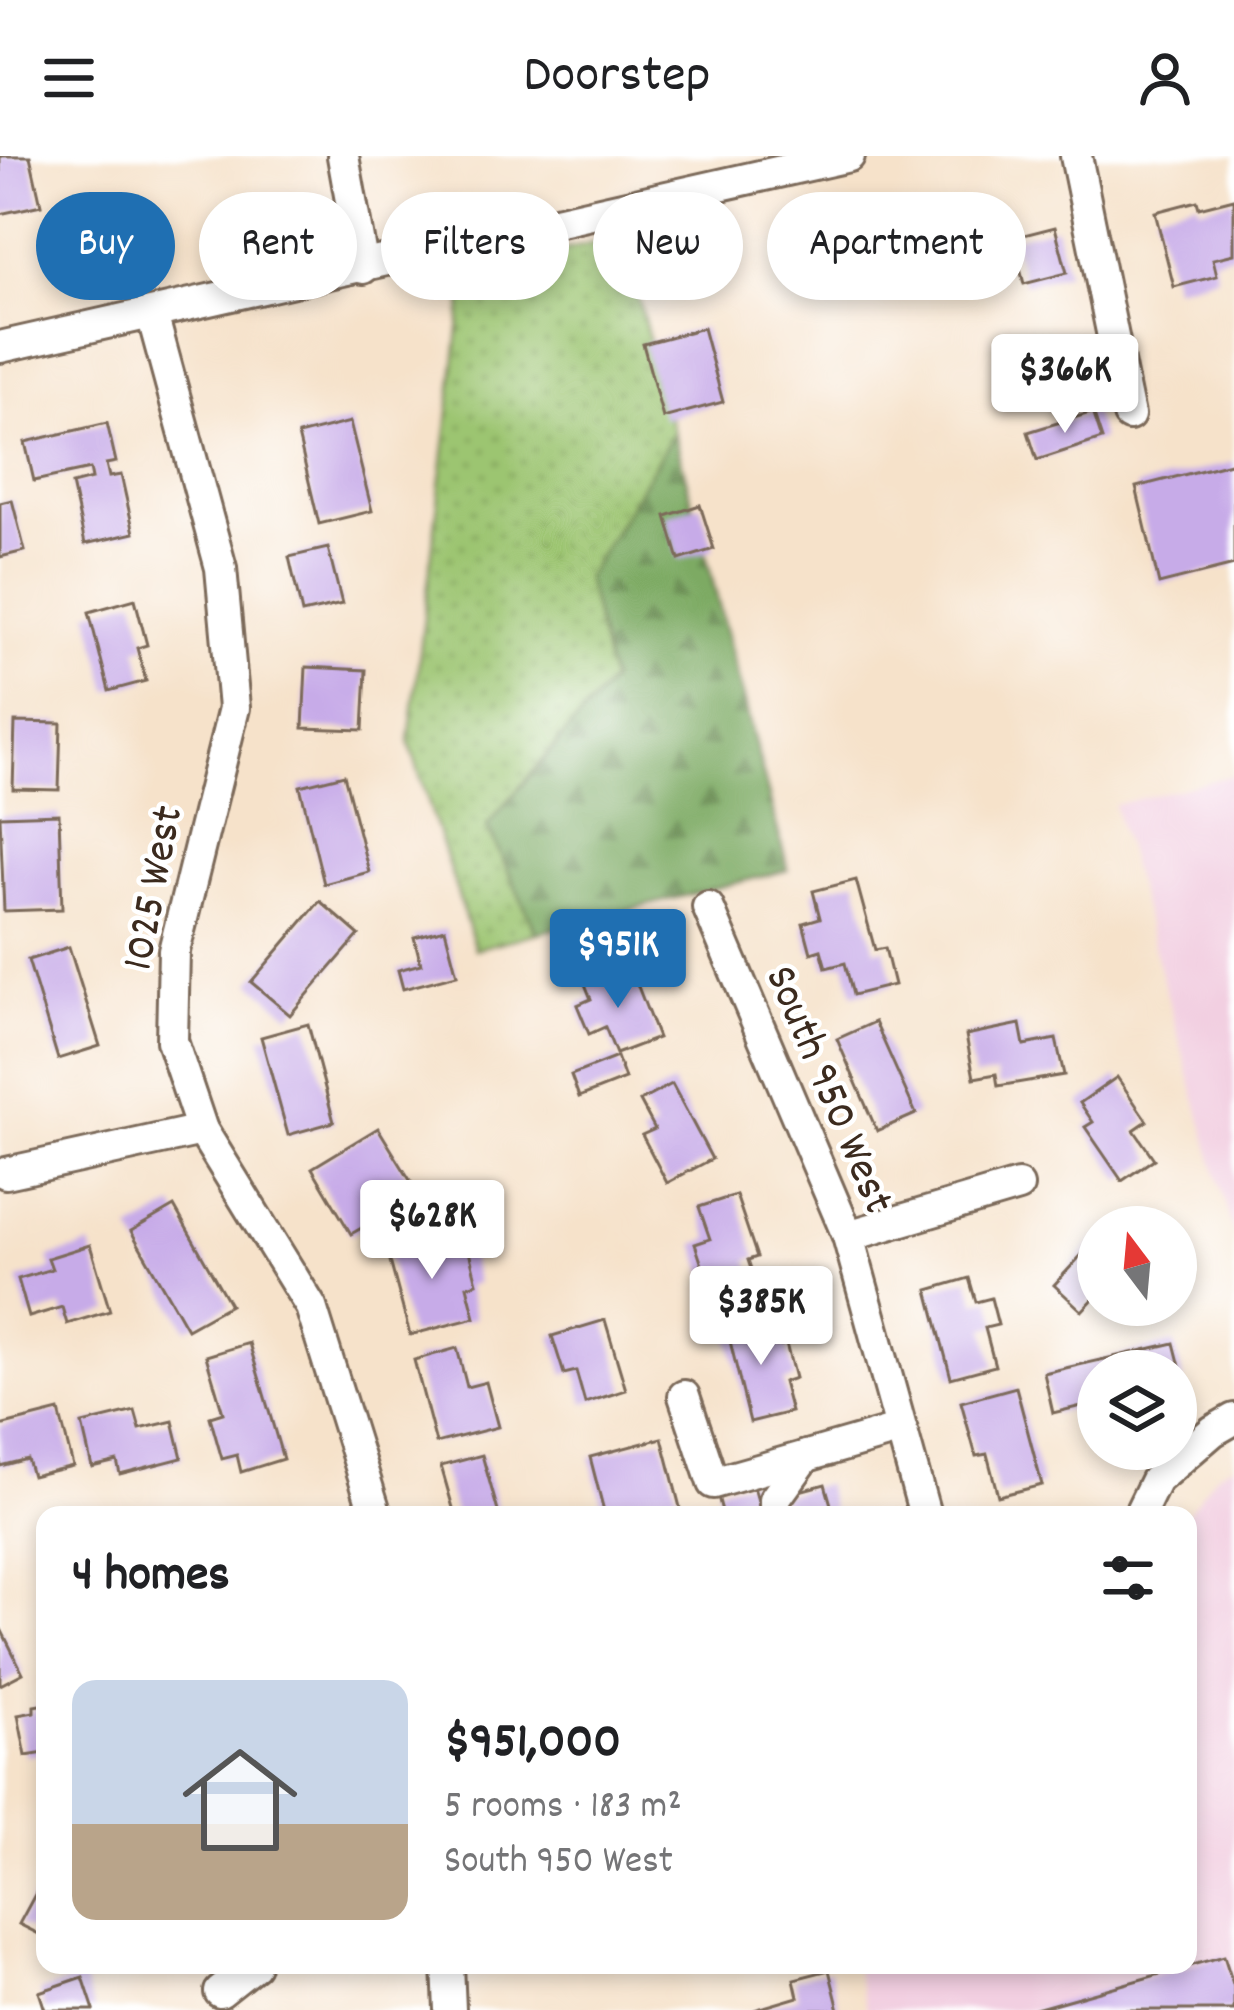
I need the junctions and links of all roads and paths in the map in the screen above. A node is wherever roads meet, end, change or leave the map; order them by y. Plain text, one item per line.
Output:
1 (344, 156) edge
2 (849, 156) edge
3 (1076, 156) edge
4 (363, 268) junction
5 (152, 314) junction
6 (0, 347) edge
7 (1129, 415) dead end
8 (708, 907) dead end
9 (202, 1130) junction
10 (6, 1173) dead end
11 (1018, 1186) dead end
12 (848, 1236) junction
13 (684, 1396) dead end
14 (1234, 1419) edge
15 (901, 1429) junction
16 (806, 1456) junction
17 (367, 1506) edge
18 (775, 1506) edge
19 (922, 1506) edge
20 (1143, 1506) edge
21 (243, 1974) edge
22 (448, 1974) edge
23 (220, 1992) dead end
24 (450, 2010) edge

1 - 4 street
2 - 4 street
3 - 7 street
4 - 5 street
5 - 6 street
5 - 9 street, 1025 West
8 - 12 street, South 950 West
9 - 10 street
9 - 17 street, 1025 West
11 - 12 street
12 - 15 street, South 950 West
13 - 16 street
14 - 20 street
15 - 16 street
15 - 19 street, South 950 West
16 - 18 street
21 - 23 street
22 - 24 street

